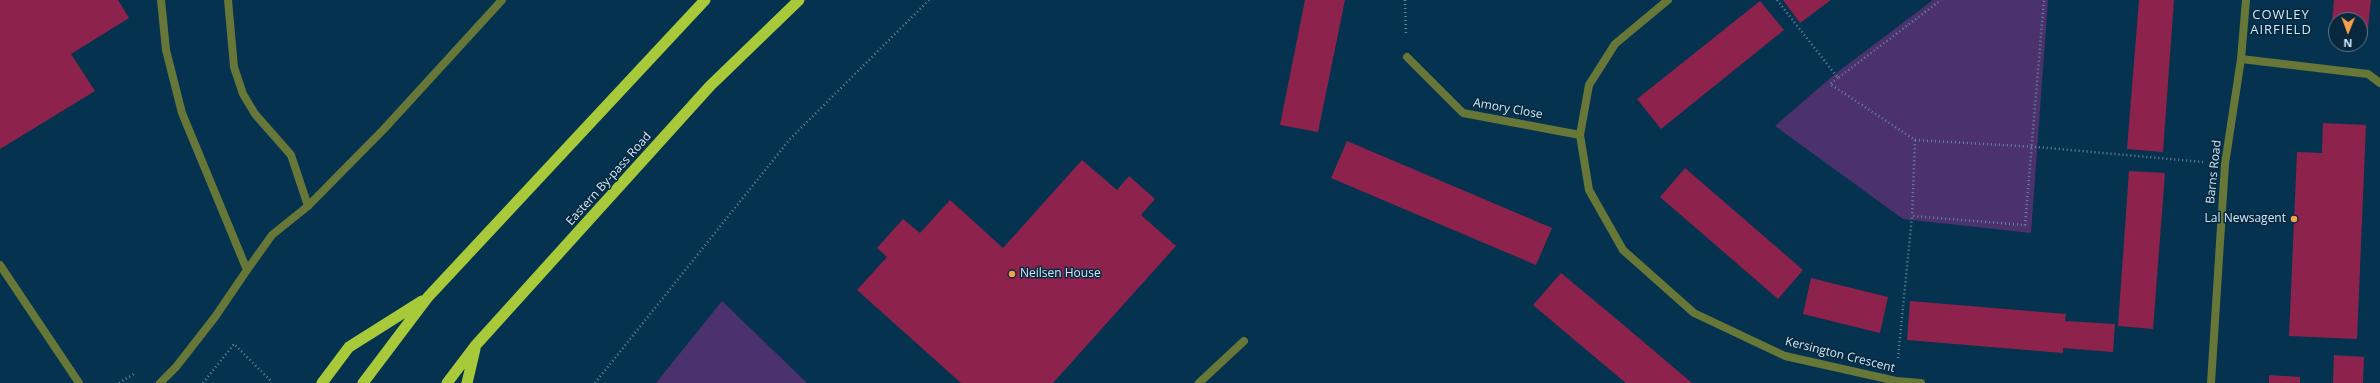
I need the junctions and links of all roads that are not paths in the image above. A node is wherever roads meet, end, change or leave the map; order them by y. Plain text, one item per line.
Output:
1 (161, 0) edge
2 (228, 0) edge
3 (502, 0) edge
4 (705, 0) edge
5 (799, 0) edge
6 (1668, 0) edge
7 (2246, 0) edge
8 (1407, 57) road end
9 (2241, 59) junction
10 (2380, 83) edge
11 (1580, 134) junction
12 (308, 206) junction
13 (0, 265) edge
14 (246, 270) junction
15 (428, 297) junction
16 (1244, 341) dead end
17 (475, 346) junction
18 (79, 383) edge
19 (160, 383) edge
20 (322, 383) edge
21 (363, 383) edge
22 (446, 383) edge
23 (467, 383) edge
24 (1199, 383) edge
25 (1921, 383) edge
26 (2211, 383) edge

1 - 14 street
2 - 12 street
3 - 12 street
4 - 15 highway
5 - 17 highway, Eastern By-pass Road
6 - 11 street, Kersington Crescent
7 - 9 street, Barns Road
8 - 11 street, Amory Close
9 - 10 street
9 - 26 street, Barns Road
11 - 25 street, Kersington Crescent
12 - 14 street
13 - 18 street
14 - 19 street
15 - 20 highway
15 - 21 highway
16 - 24 street
17 - 22 highway, Eastern By-pass Road
17 - 23 highway

